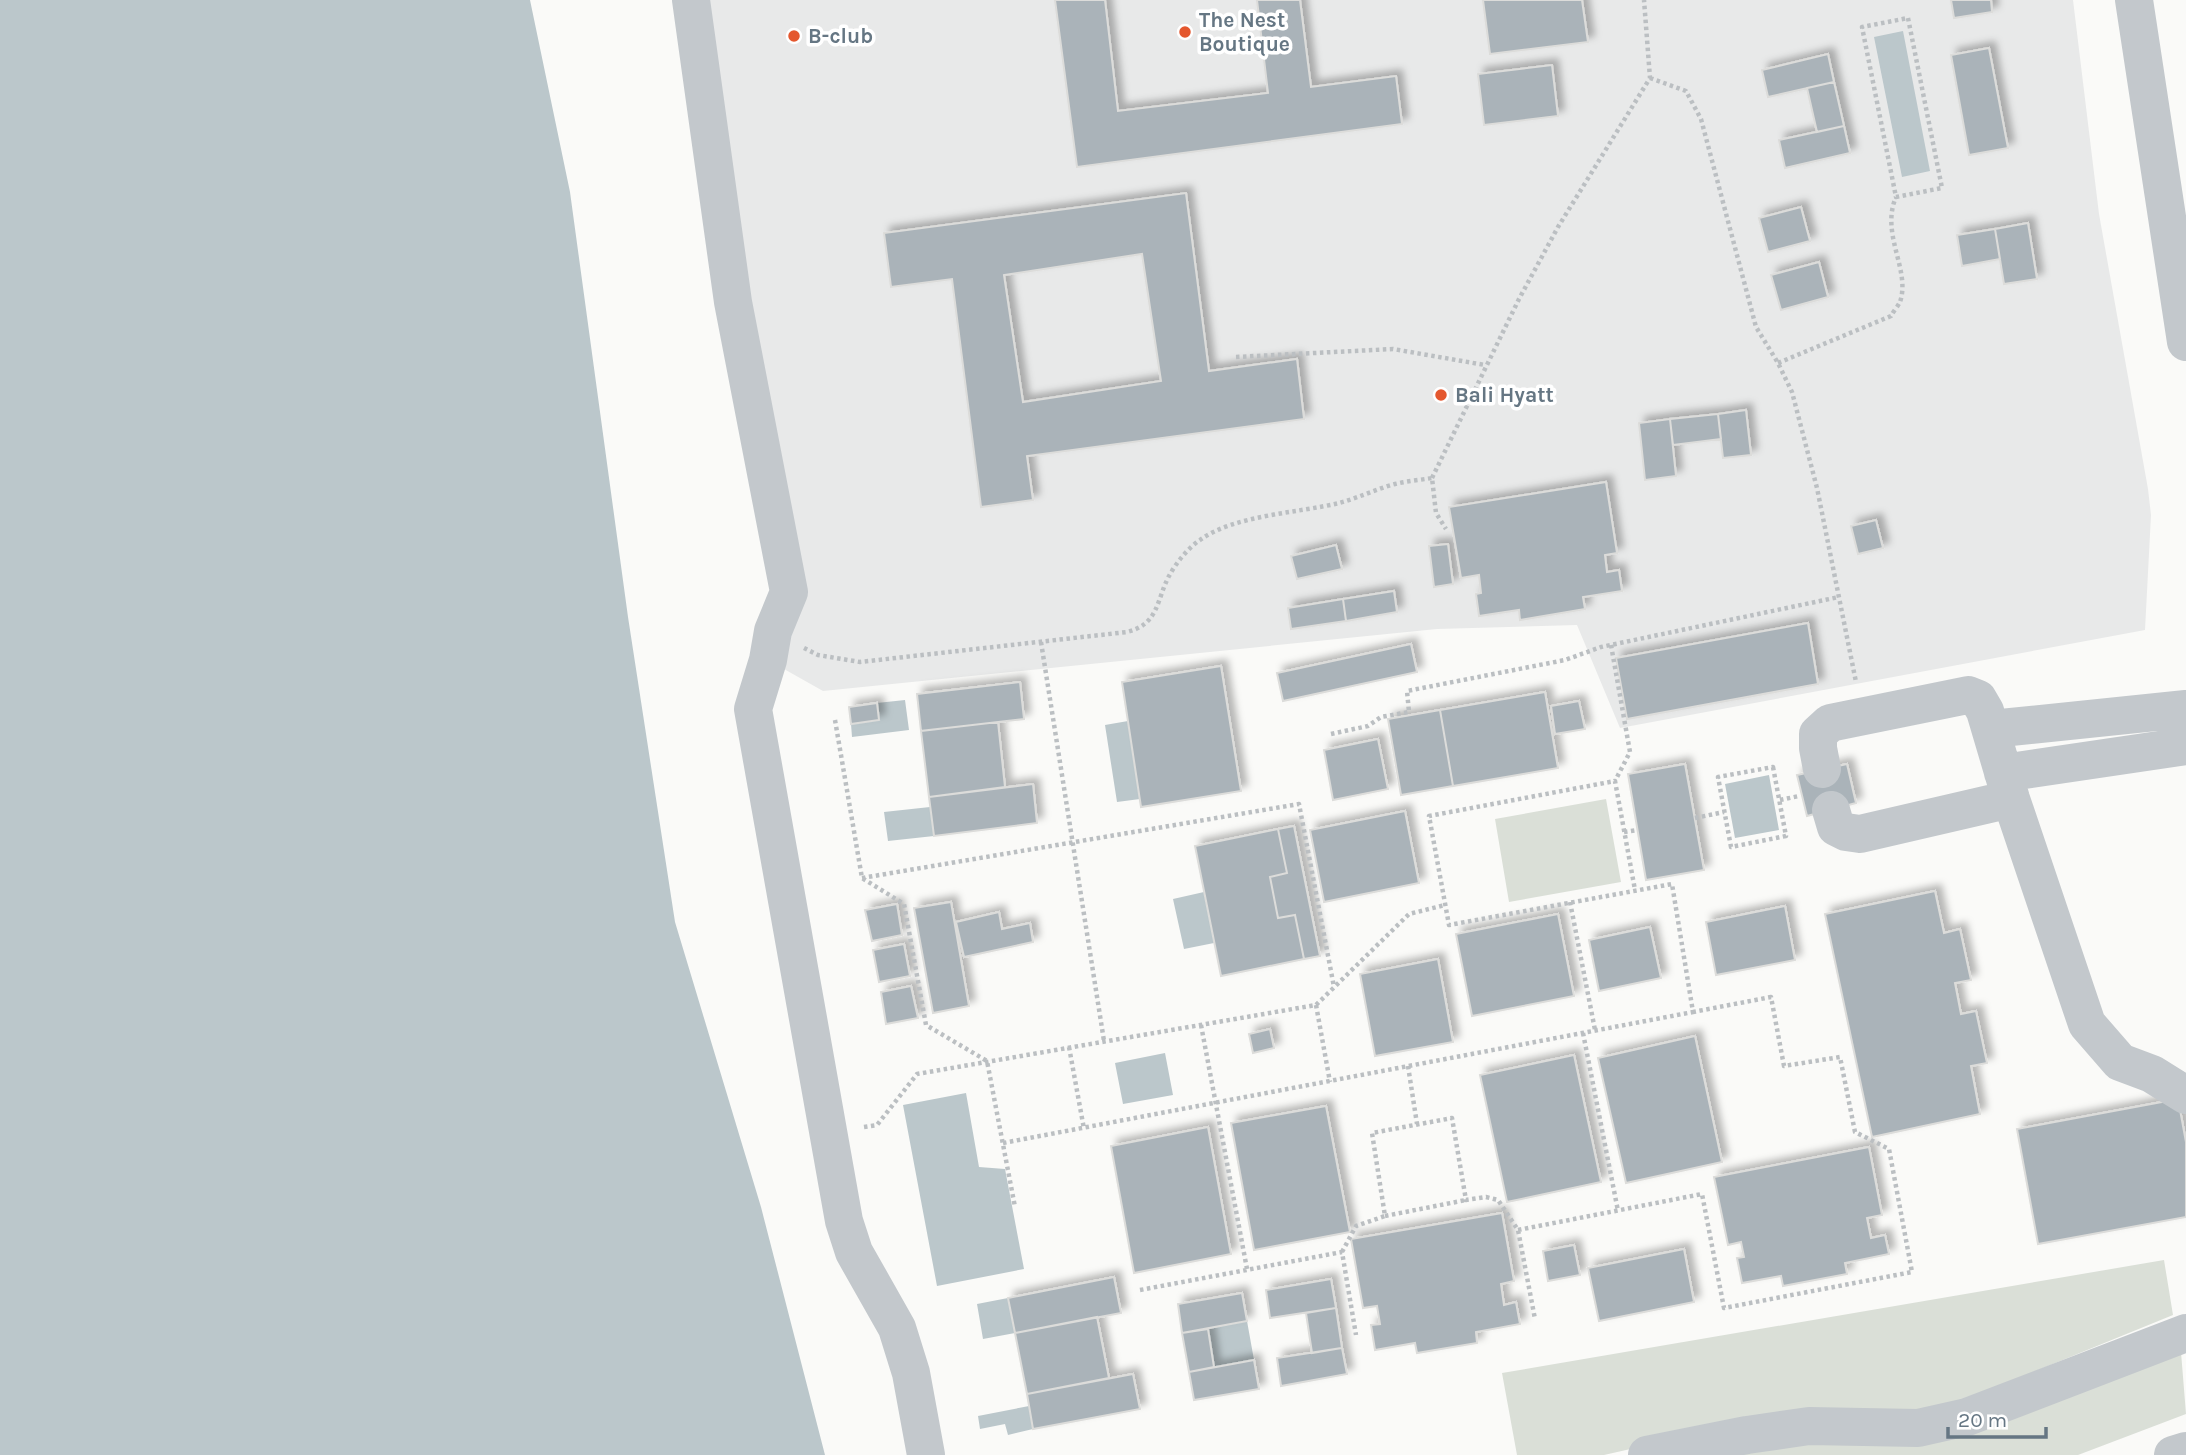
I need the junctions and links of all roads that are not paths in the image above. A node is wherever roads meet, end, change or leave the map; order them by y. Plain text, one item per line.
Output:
1 (691, 0) edge
2 (2134, 0) edge
3 (2186, 342) edge
4 (2186, 709) edge
5 (1991, 729) junction
6 (2186, 746) edge
7 (2007, 786) junction
8 (2186, 1095) edge
9 (2186, 1333) edge
10 (2186, 1451) edge
11 (926, 1455) edge
12 (1647, 1455) edge
13 (2173, 1455) edge

1 - 11 street
2 - 3 street
4 - 5 street
5 - 7 street
5 - 7 street
6 - 7 street
7 - 8 street
9 - 12 street
10 - 13 street

